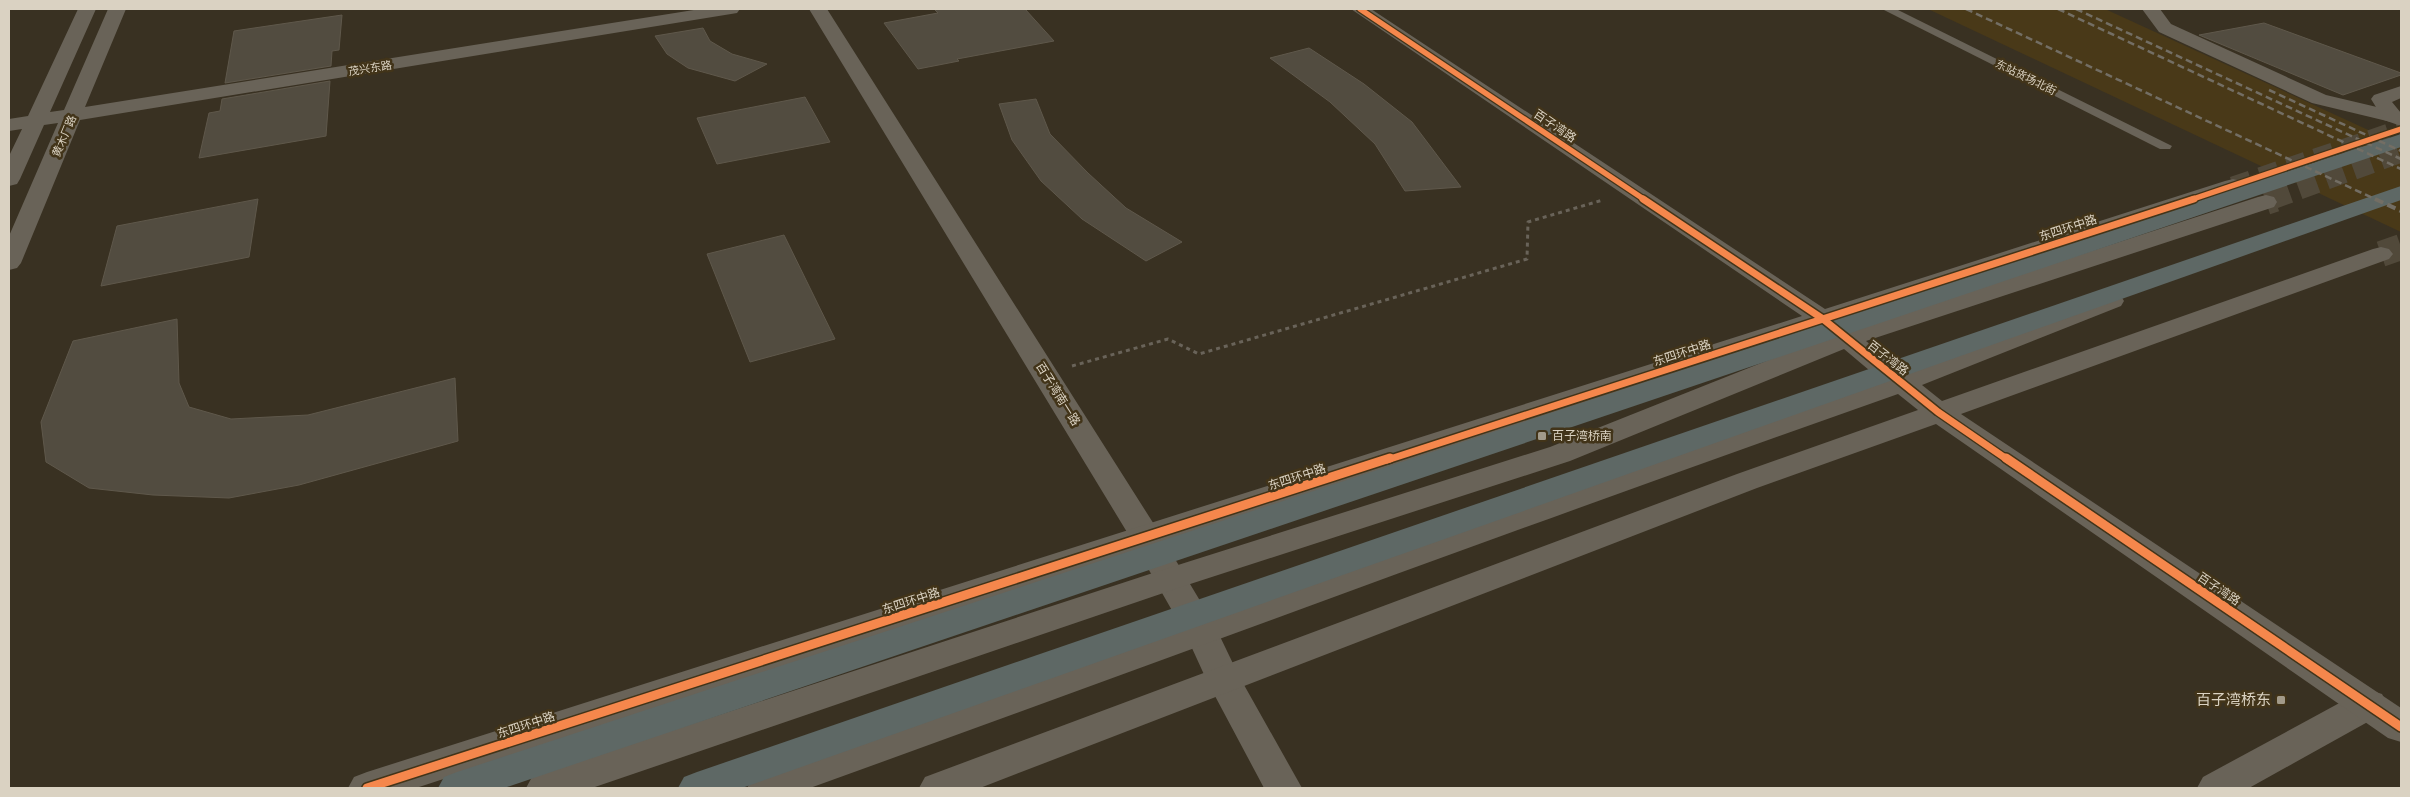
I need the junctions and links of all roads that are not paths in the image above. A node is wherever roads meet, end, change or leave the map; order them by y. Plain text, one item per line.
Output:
1 (87, 9) edge
2 (117, 9) edge
3 (730, 9) edge
4 (818, 9) edge
5 (1360, 9) edge
6 (1888, 9) edge
7 (2151, 9) edge
8 (2401, 92) edge
9 (72, 116) junction
10 (38, 120) junction
11 (9, 125) edge
12 (2398, 125) edge
13 (2165, 146) dead end
14 (9, 179) edge
15 (2233, 186) tunnel mouth
16 (2401, 193) edge
17 (2266, 202) tunnel mouth
18 (2311, 223) dead end
19 (2381, 254) tunnel mouth
20 (9, 263) edge
21 (1834, 329) junction
22 (1902, 383) junction
23 (1938, 412) junction
24 (1146, 537) junction
25 (1170, 579) junction
26 (1202, 633) junction
27 (1224, 681) junction
28 (2368, 704) junction
29 (2401, 726) edge
30 (368, 788) edge
31 (457, 788) edge
32 (545, 788) edge
33 (697, 788) edge
34 (766, 788) edge
35 (938, 788) edge
36 (1282, 788) edge
37 (2216, 788) edge

1 - 10 main road
2 - 9 main road, 黄木厂路
3 - 9 main road, 茂兴东路
4 - 24 main road, 百子湾南一路
5 - 21 main road, 百子湾路
6 - 13 lane, 东站货场北街
7 - 12 main road
8 - 12 main road
9 - 10 main road, 茂兴东路
9 - 20 main road, 黄木厂路
10 - 11 main road, 茂兴东路
10 - 14 main road
12 - 31 highway, 东四环中路
15 - 21 main road, 东四环中路
16 - 33 highway
17 - 21 main road, 东四环中路
18 - 22 main road
19 - 23 main road
21 - 22 main road, 百子湾路
21 - 24 main road, 东四环中路
21 - 25 main road, 东四环中路
22 - 23 main road, 百子湾路
22 - 26 main road
23 - 27 main road
23 - 28 main road, 百子湾路
24 - 25 main road, 百子湾南一路
24 - 30 main road, 东四环中路
25 - 26 main road, 百子湾南一路
25 - 32 main road, 东四环中路
26 - 27 main road, 百子湾南一路
26 - 34 main road
27 - 35 main road
27 - 36 main road, 百子湾南一路
28 - 29 main road, 百子湾路
28 - 37 main road

